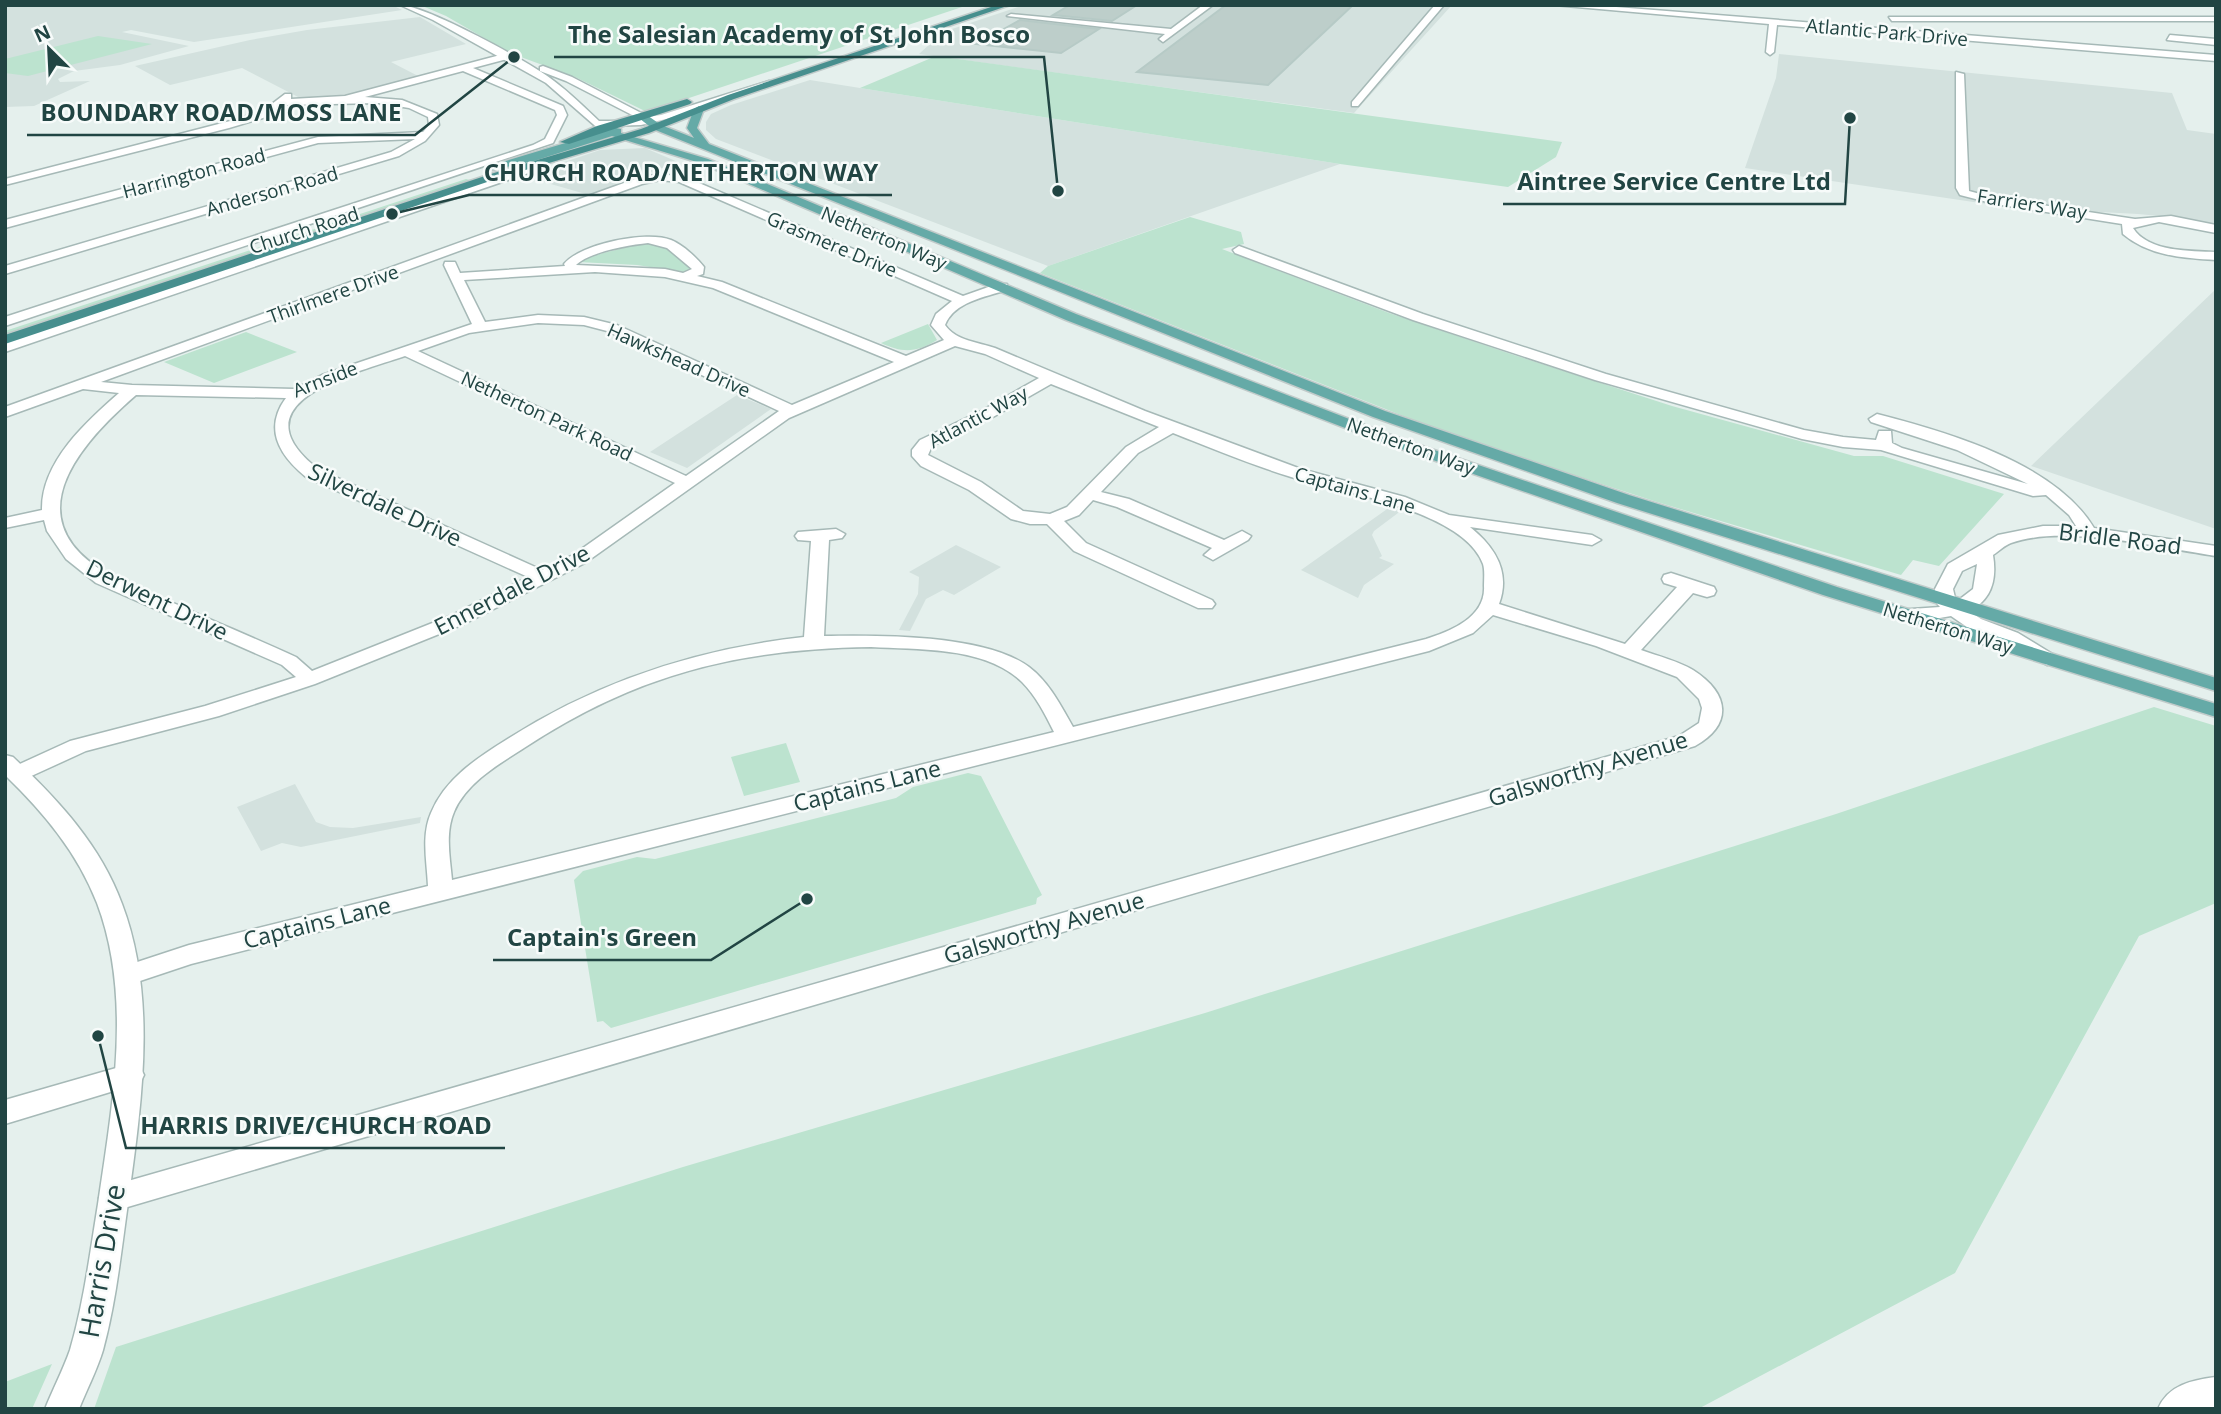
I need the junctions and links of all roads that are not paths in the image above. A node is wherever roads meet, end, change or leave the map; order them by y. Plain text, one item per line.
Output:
1 (404, 5) edge
2 (985, 5) edge
3 (1006, 5) edge
4 (1209, 5) edge
5 (1440, 5) edge
6 (1559, 5) edge
7 (1986, 10) dead end
8 (2105, 10) dead end
9 (1011, 16) dead end
10 (2125, 18) junction
11 (1885, 19) dead end
12 (2006, 19) junction
13 (2216, 19) edge
14 (1773, 22) junction
15 (1173, 32) junction
16 (2170, 38) dead end
17 (1159, 42) dead end
18 (2216, 42) edge
19 (1770, 52) dead end
20 (504, 57) junction
21 (2216, 58) edge
22 (463, 67) junction
23 (1959, 74) dead end
24 (774, 83) junction
25 (583, 86) junction
26 (345, 99) junction
27 (1355, 104) dead end
28 (699, 109) junction
29 (648, 123) junction
30 (615, 131) junction
31 (427, 135) junction
32 (704, 144) junction
33 (535, 164) junction
34 (722, 169) junction
35 (660, 177) joint
36 (5, 182) edge
37 (2134, 222) junction
38 (5, 223) edge
39 (2216, 229) edge
40 (1239, 250) dead end
41 (444, 252) junction
42 (2216, 257) edge
43 (567, 268) junction
44 (5, 270) edge
45 (456, 277) junction
46 (686, 277) junction
47 (1002, 288) junction
48 (964, 301) junction
49 (5, 322) edge
50 (480, 326) junction
51 (5, 328) edge
52 (5, 341) edge
53 (954, 341) junction
54 (5, 348) edge
55 (405, 350) junction
56 (907, 362) junction
57 (1051, 378) junction
58 (83, 384) junction
59 (132, 390) junction
60 (297, 394) junction
61 (792, 411) junction
62 (5, 412) edge
63 (1877, 419) dead end
64 (1894, 424) junction
65 (1171, 427) junction
66 (1884, 445) junction
67 (688, 482) junction
68 (1091, 494) junction
69 (2058, 496) junction
70 (51, 513) junction
71 (1443, 517) junction
72 (1052, 519) junction
73 (5, 523) edge
74 (2088, 532) junction
75 (820, 535) dead end
76 (1242, 536) dead end
77 (1592, 540) dead end
78 (2216, 551) edge
79 (1984, 553) junction
80 (544, 578) junction
81 (1198, 578) dead end
82 (1689, 585) dead end
83 (1179, 592) junction
84 (1205, 604) dead end
85 (1954, 606) junction
86 (1488, 607) junction
87 (1904, 614) junction
88 (814, 642) junction
89 (1629, 651) junction
90 (2047, 659) junction
91 (308, 680) junction
92 (2216, 685) edge
93 (2206, 708) edge
94 (1067, 736) junction
95 (12, 768) edge
96 (441, 893) junction
97 (128, 975) junction
98 (130, 1075) junction
99 (5, 1112) edge
100 (114, 1198) junction
101 (2216, 1394) edge
102 (62, 1409) edge
103 (2175, 1409) edge

1 - 20 street
2 - 29 highway
3 - 24 highway
4 - 15 street
5 - 27 street
6 - 14 street, Atlantic Park Drive
7 - 12 street
8 - 10 street
9 - 15 street
10 - 12 street
10 - 13 street
11 - 12 street
14 - 19 street
14 - 21 street, Atlantic Park Drive
15 - 17 street
16 - 18 street
20 - 22 street
20 - 25 street
20 - 30 street
22 - 26 street
22 - 49 street, Church Road
23 - 37 street, Farriers Way
24 - 28 highway
24 - 29 street
25 - 29 street
25 - 30 street
26 - 31 street
26 - 36 street
28 - 29 highway
28 - 32 main road
29 - 30 main road
29 - 32 main road, Netherton Way
29 - 34 main road
30 - 33 highway, Church Road
30 - 34 main road, Netherton Way
30 - 51 highway, Church Road
31 - 38 street, Harrington Road
31 - 44 street, Anderson Road
32 - 85 main road, Netherton Way
33 - 52 highway, Church Road
33 - 54 street, Church Road
34 - 47 main road, Netherton Way
35 - 41 street, Thirlmere Drive
35 - 48 street, Grasmere Drive
37 - 39 street
37 - 42 street
40 - 66 street
41 - 45 street
41 - 58 street, Thirlmere Drive
43 - 45 street
43 - 46 street
43 - 46 street
45 - 50 street
46 - 56 street
47 - 48 street
47 - 87 main road, Netherton Way
48 - 53 street
50 - 55 street, Arnside
50 - 61 street, Hawkshead Drive
53 - 56 street, Ennerdale Drive
53 - 57 street, Captains Lane
55 - 60 street, Arnside
55 - 67 street, Netherton Park Road
56 - 61 street, Ennerdale Drive
57 - 65 street, Captains Lane
57 - 72 street, Atlantic Way
58 - 59 street, Arnside
58 - 62 street, Thirlmere Drive
59 - 60 street, Arnside
59 - 70 street
60 - 80 street, Silverdale Drive
61 - 67 street, Ennerdale Drive
63 - 64 street
64 - 66 street
64 - 69 street
65 - 68 street
65 - 71 street, Captains Lane
66 - 69 street
67 - 80 street, Ennerdale Drive
68 - 72 street
68 - 76 street
69 - 74 street
70 - 73 street
70 - 91 street, Derwent Drive
71 - 77 street, Captains Lane
71 - 86 street, Captains Lane
72 - 83 street
74 - 78 street, Bridle Road
74 - 79 street, Bridle Road
75 - 88 street
79 - 85 street
79 - 85 street, Bridle Road
80 - 91 street, Ennerdale Drive
81 - 83 street
82 - 89 street
83 - 84 street
85 - 87 street
85 - 90 street
85 - 92 main road, Netherton Way
86 - 89 street, Galsworthy Avenue
86 - 94 street, Captains Lane
87 - 90 main road, Netherton Way
88 - 94 street
88 - 96 street
89 - 100 street, Galsworthy Avenue
90 - 93 main road, Netherton Way
91 - 95 street, Ennerdale Drive
94 - 96 street, Captains Lane
95 - 97 street, Harris Drive
96 - 97 street, Captains Lane
97 - 98 street, Harris Drive
98 - 99 street
98 - 100 street, Harris Drive
100 - 102 street, Harris Drive
101 - 103 street

